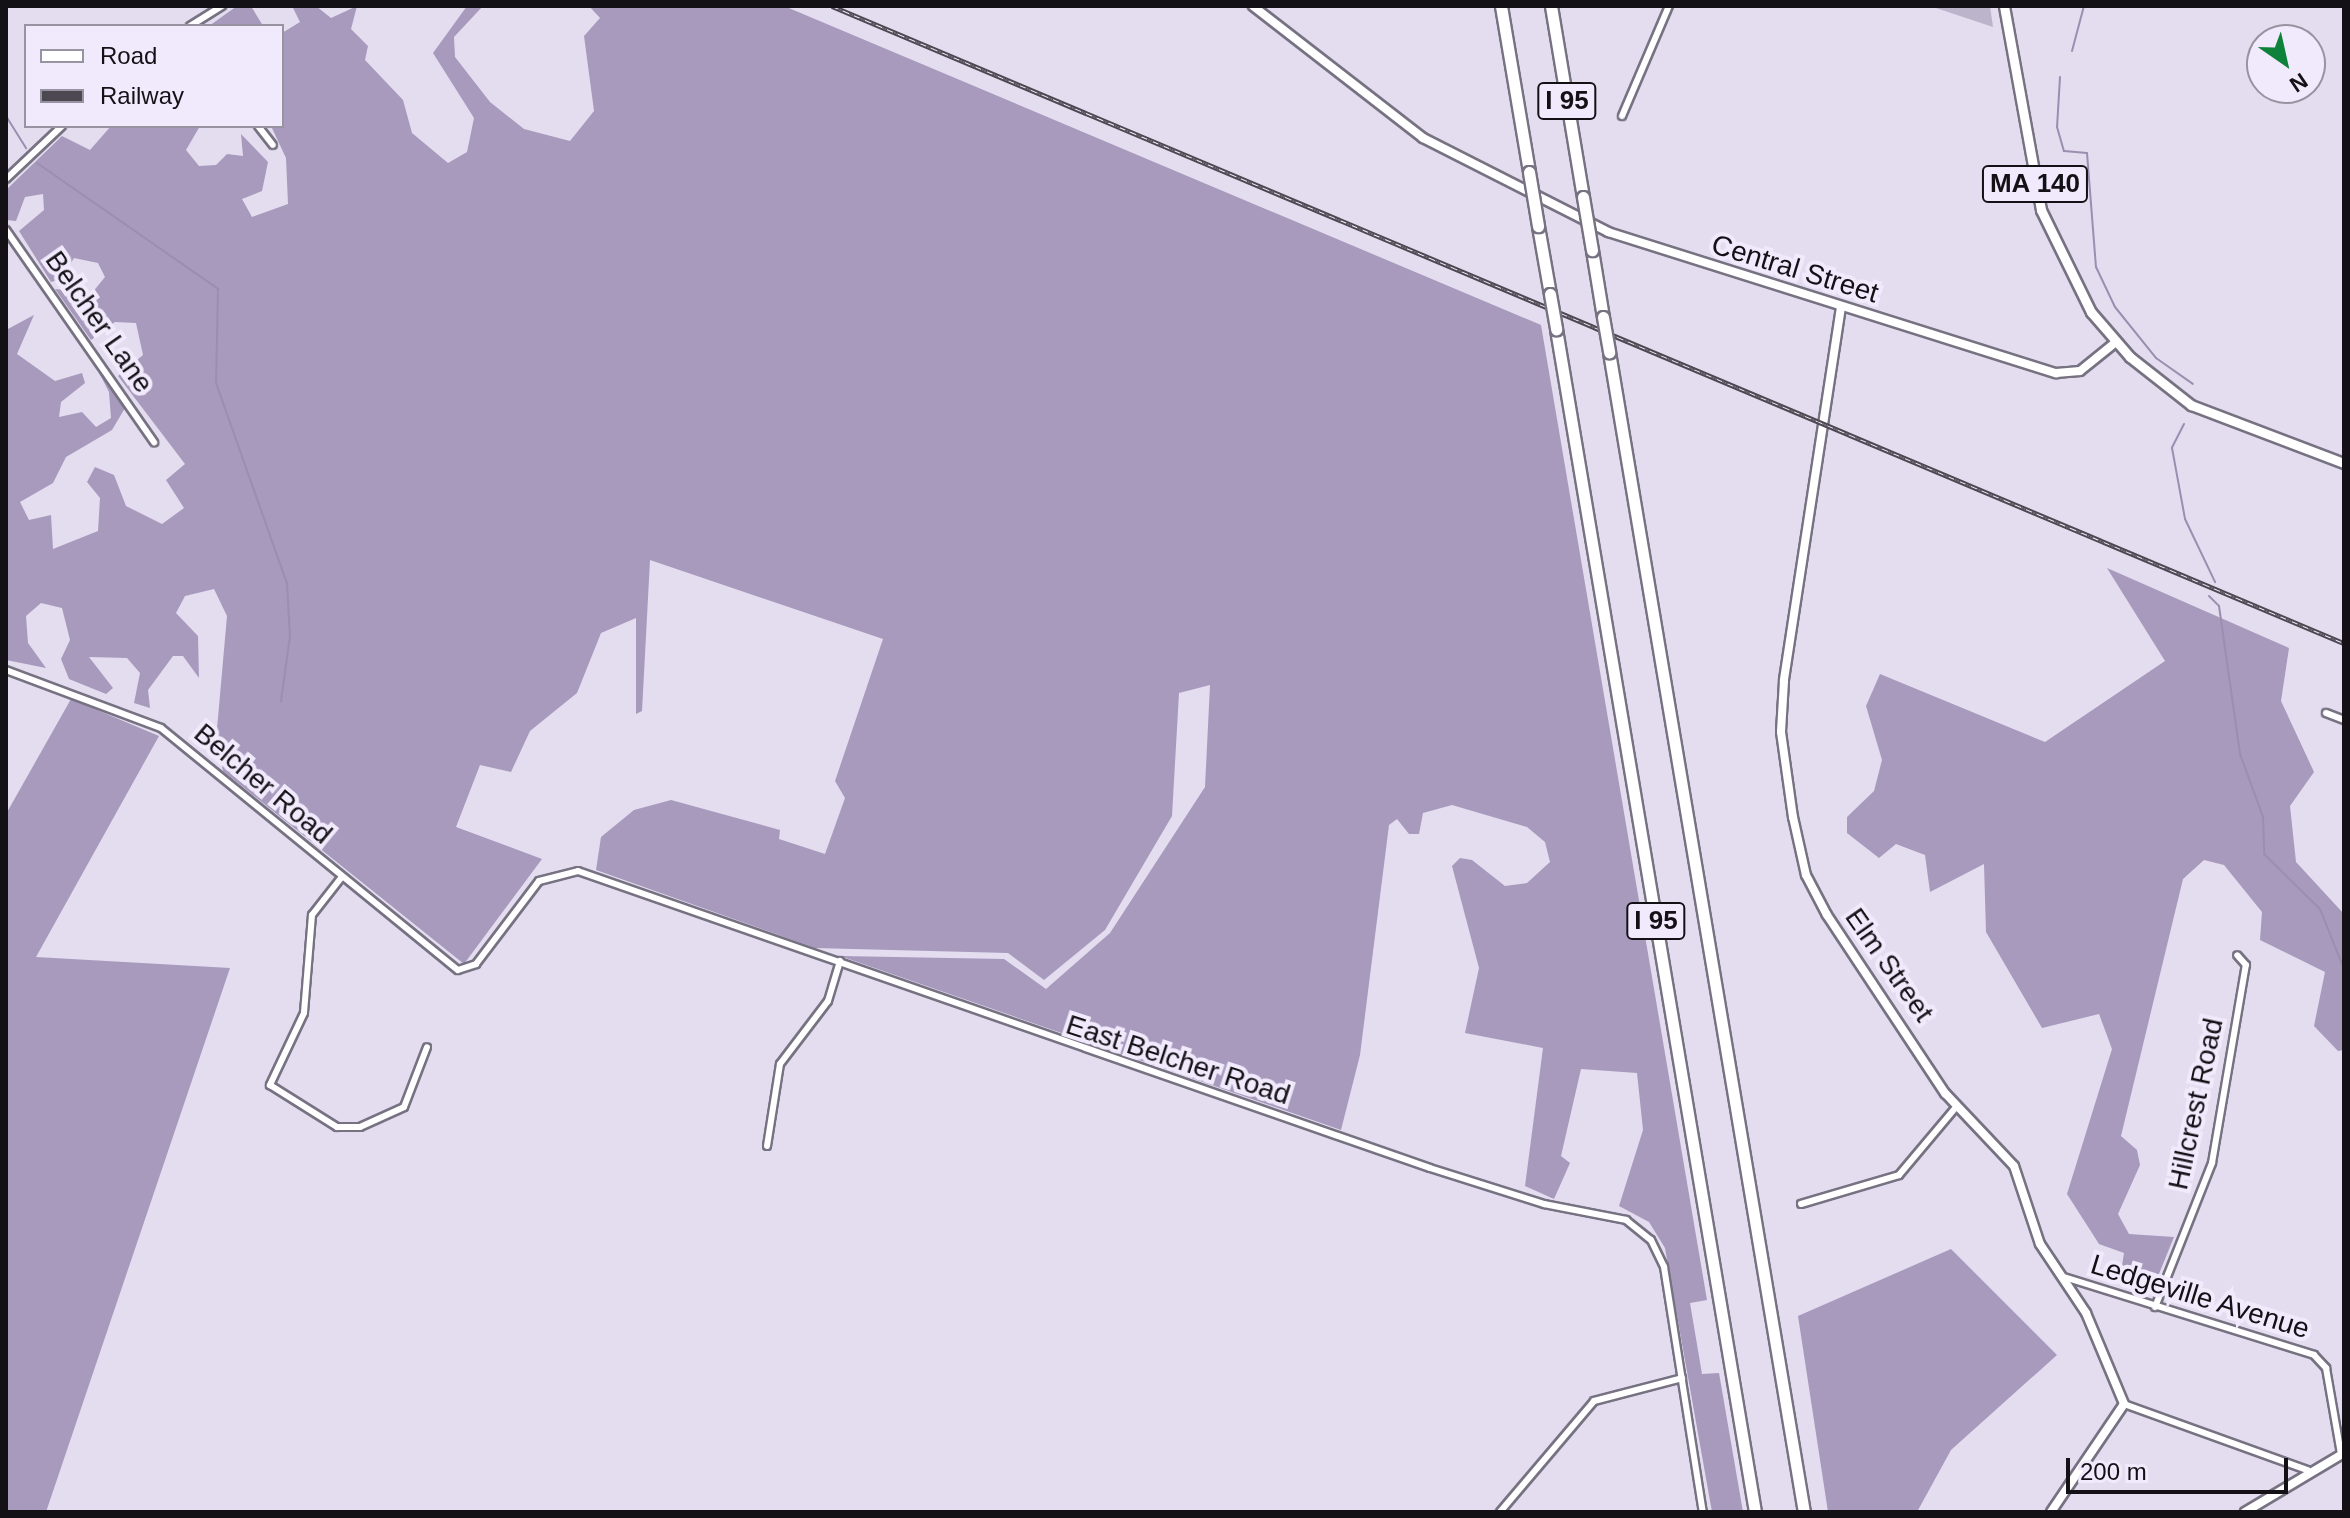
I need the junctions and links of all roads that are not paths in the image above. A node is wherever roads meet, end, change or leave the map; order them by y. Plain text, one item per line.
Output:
1 (222, 6) edge
2 (1253, 6) edge
3 (1501, 6) edge
4 (1551, 6) edge
5 (1669, 6) edge
6 (2004, 6) edge
7 (193, 24) edge
8 (1622, 116) dead end
9 (60, 128) edge
10 (260, 128) edge
11 (273, 145) dead end
12 (6, 179) edge
13 (6, 230) edge
14 (1841, 307) junction
15 (2116, 342) junction
16 (154, 442) dead end
17 (2344, 463) edge
18 (6, 670) edge
19 (2326, 713) dead end
20 (2344, 720) edge
21 (341, 878) junction
22 (2237, 955) dead end
23 (840, 961) junction
24 (467, 971) joint
25 (427, 1047) dead end
26 (1957, 1106) junction
27 (767, 1146) dead end
28 (1801, 1204) dead end
29 (2064, 1277) junction
30 (2155, 1307) junction
31 (1682, 1378) junction
32 (2124, 1404) junction
33 (2342, 1454) edge
34 (2307, 1470) junction
35 (1500, 1512) edge
36 (1703, 1512) edge
37 (1755, 1512) edge
38 (1804, 1512) edge
39 (2051, 1512) edge
40 (2245, 1512) edge

1 - 7 street
2 - 14 street, Central Street
3 - 37 highway, I 95, bridge
4 - 38 highway, I 95, bridge
5 - 8 street
6 - 15 main road, MA 140
9 - 12 street
10 - 11 street
13 - 16 street, Belcher Lane
14 - 15 street, Central Street
14 - 26 street, Elm Street
15 - 17 main road, MA 140
18 - 21 street, Belcher Road
19 - 20 street
21 - 24 street, Belcher Road
21 - 25 street
22 - 30 street, Hillcrest Road
23 - 24 street, East Belcher Road
23 - 27 street
23 - 31 street, East Belcher Road
26 - 28 street
26 - 29 street, Elm Street
29 - 30 street, Ledgeville Avenue
29 - 32 street, Elm Street
30 - 33 street, Ledgeville Avenue
31 - 35 street
31 - 36 street, East Belcher Road
32 - 34 street
32 - 39 street
33 - 34 street
34 - 40 street

